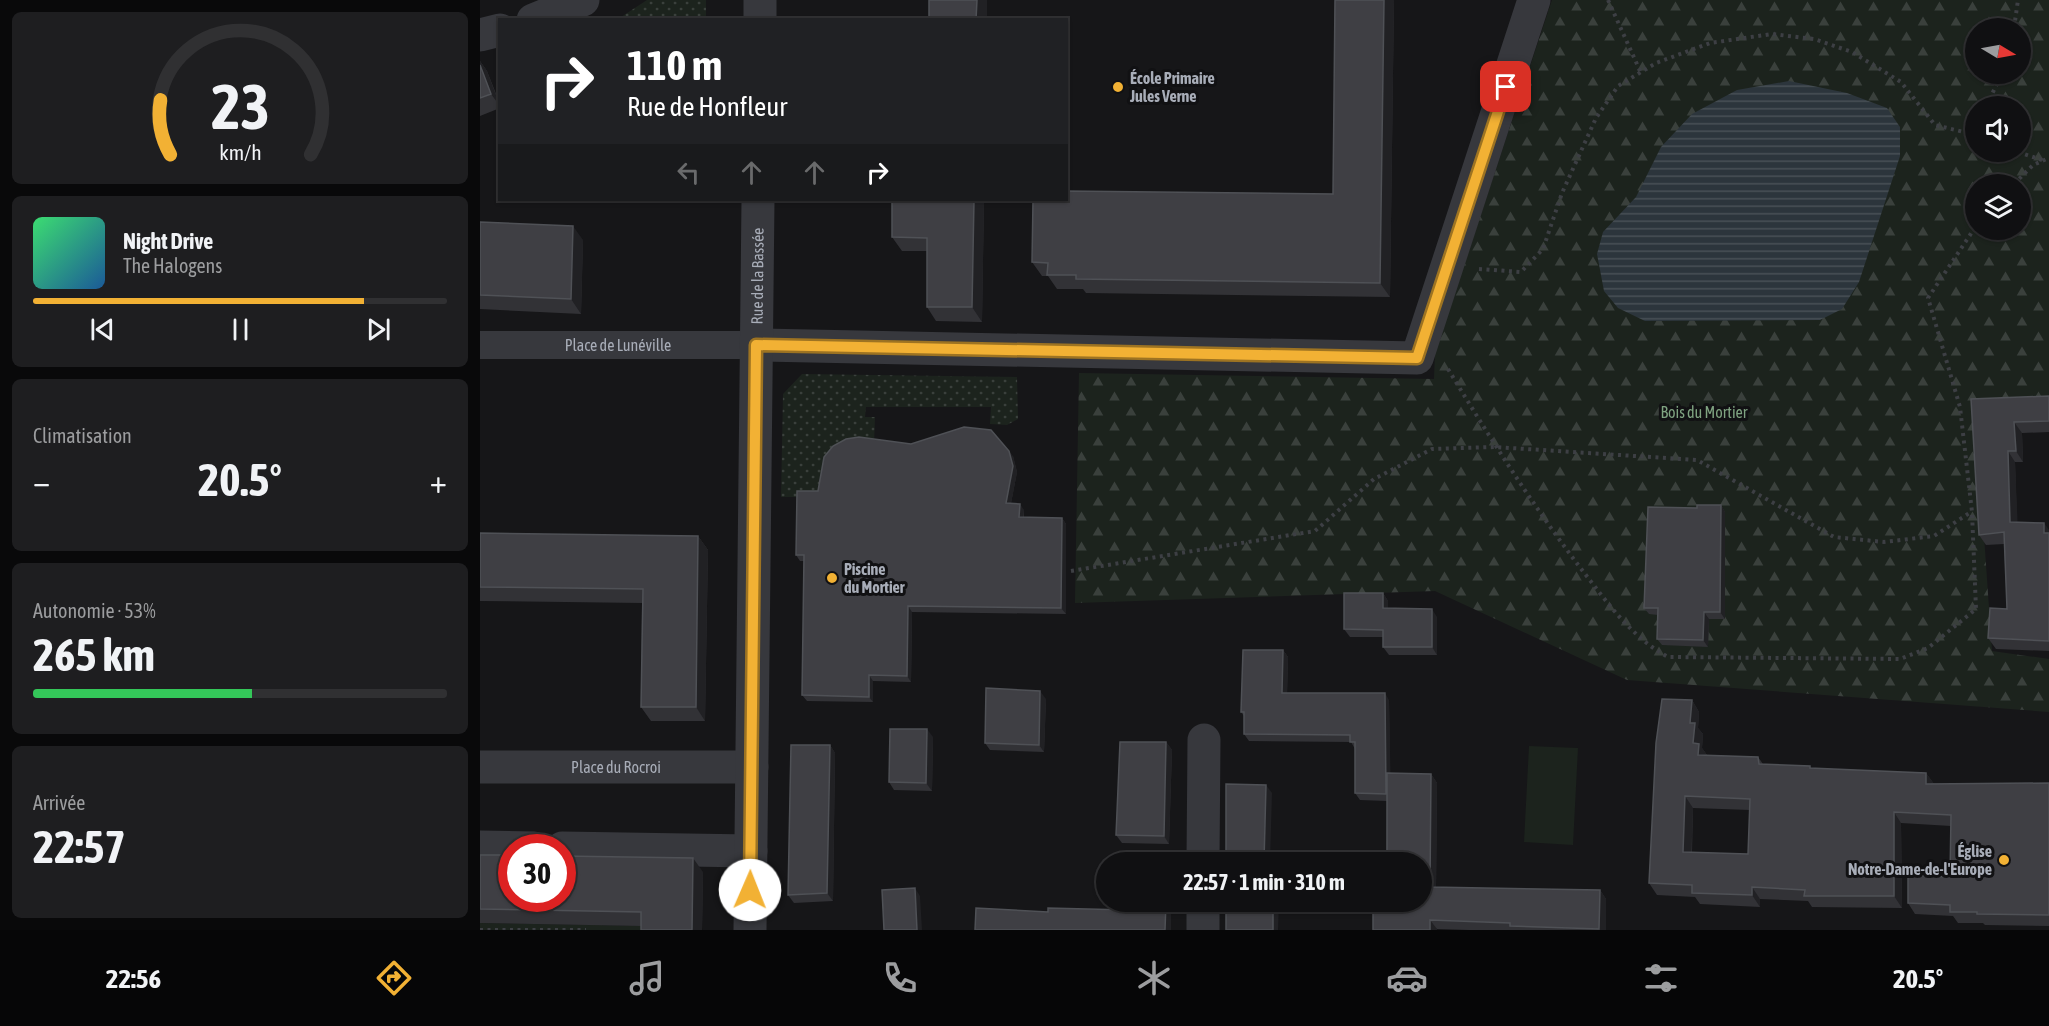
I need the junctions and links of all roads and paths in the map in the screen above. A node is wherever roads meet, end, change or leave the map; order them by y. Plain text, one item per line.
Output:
1 (583, 0) edge
2 (760, 0) edge
3 (1534, 0) edge
4 (1608, 0) edge
5 (2018, 0) edge
6 (538, 18) edge
7 (760, 18) edge
8 (2015, 18) edge
9 (498, 31) edge
10 (480, 36) edge
11 (1641, 73) junction
12 (1965, 132) edge
13 (2031, 157) edge
14 (2049, 158) edge
15 (2042, 161) junction
16 (2024, 174) edge
17 (758, 201) edge
18 (1967, 240) edge
19 (1449, 261) junction
20 (1426, 332) junction
21 (480, 345) edge
22 (756, 345) junction
23 (1495, 447) junction
24 (1971, 512) junction
25 (1071, 571) dead end
26 (1204, 740) dead end
27 (752, 766) junction
28 (480, 767) edge
29 (480, 847) edge
30 (498, 847) edge
31 (576, 848) edge
32 (751, 851) junction
33 (1203, 852) edge
34 (1203, 912) edge
35 (480, 930) edge
36 (586, 930) edge
37 (750, 930) edge
38 (1203, 930) edge

1 - 6 street
2 - 7 street
3 - 19 street
4 - 11 path
5 - 8 path
9 - 10 street
11 - 12 path
11 - 19 path
13 - 15 path
14 - 15 path
15 - 16 path
17 - 22 street, Rue de la Bassée
18 - 24 path
19 - 20 street
20 - 22 street
20 - 23 path
21 - 22 street, Place de Lunéville
22 - 27 street, Rue de la Bassée
23 - 24 path
23 - 24 path
23 - 25 path
26 - 33 street
27 - 28 street, Place du Rocroi
27 - 32 street, Rue de la Bassée
29 - 30 street
31 - 32 street
32 - 37 street, Rue de la Bassée
34 - 38 street
35 - 36 path

